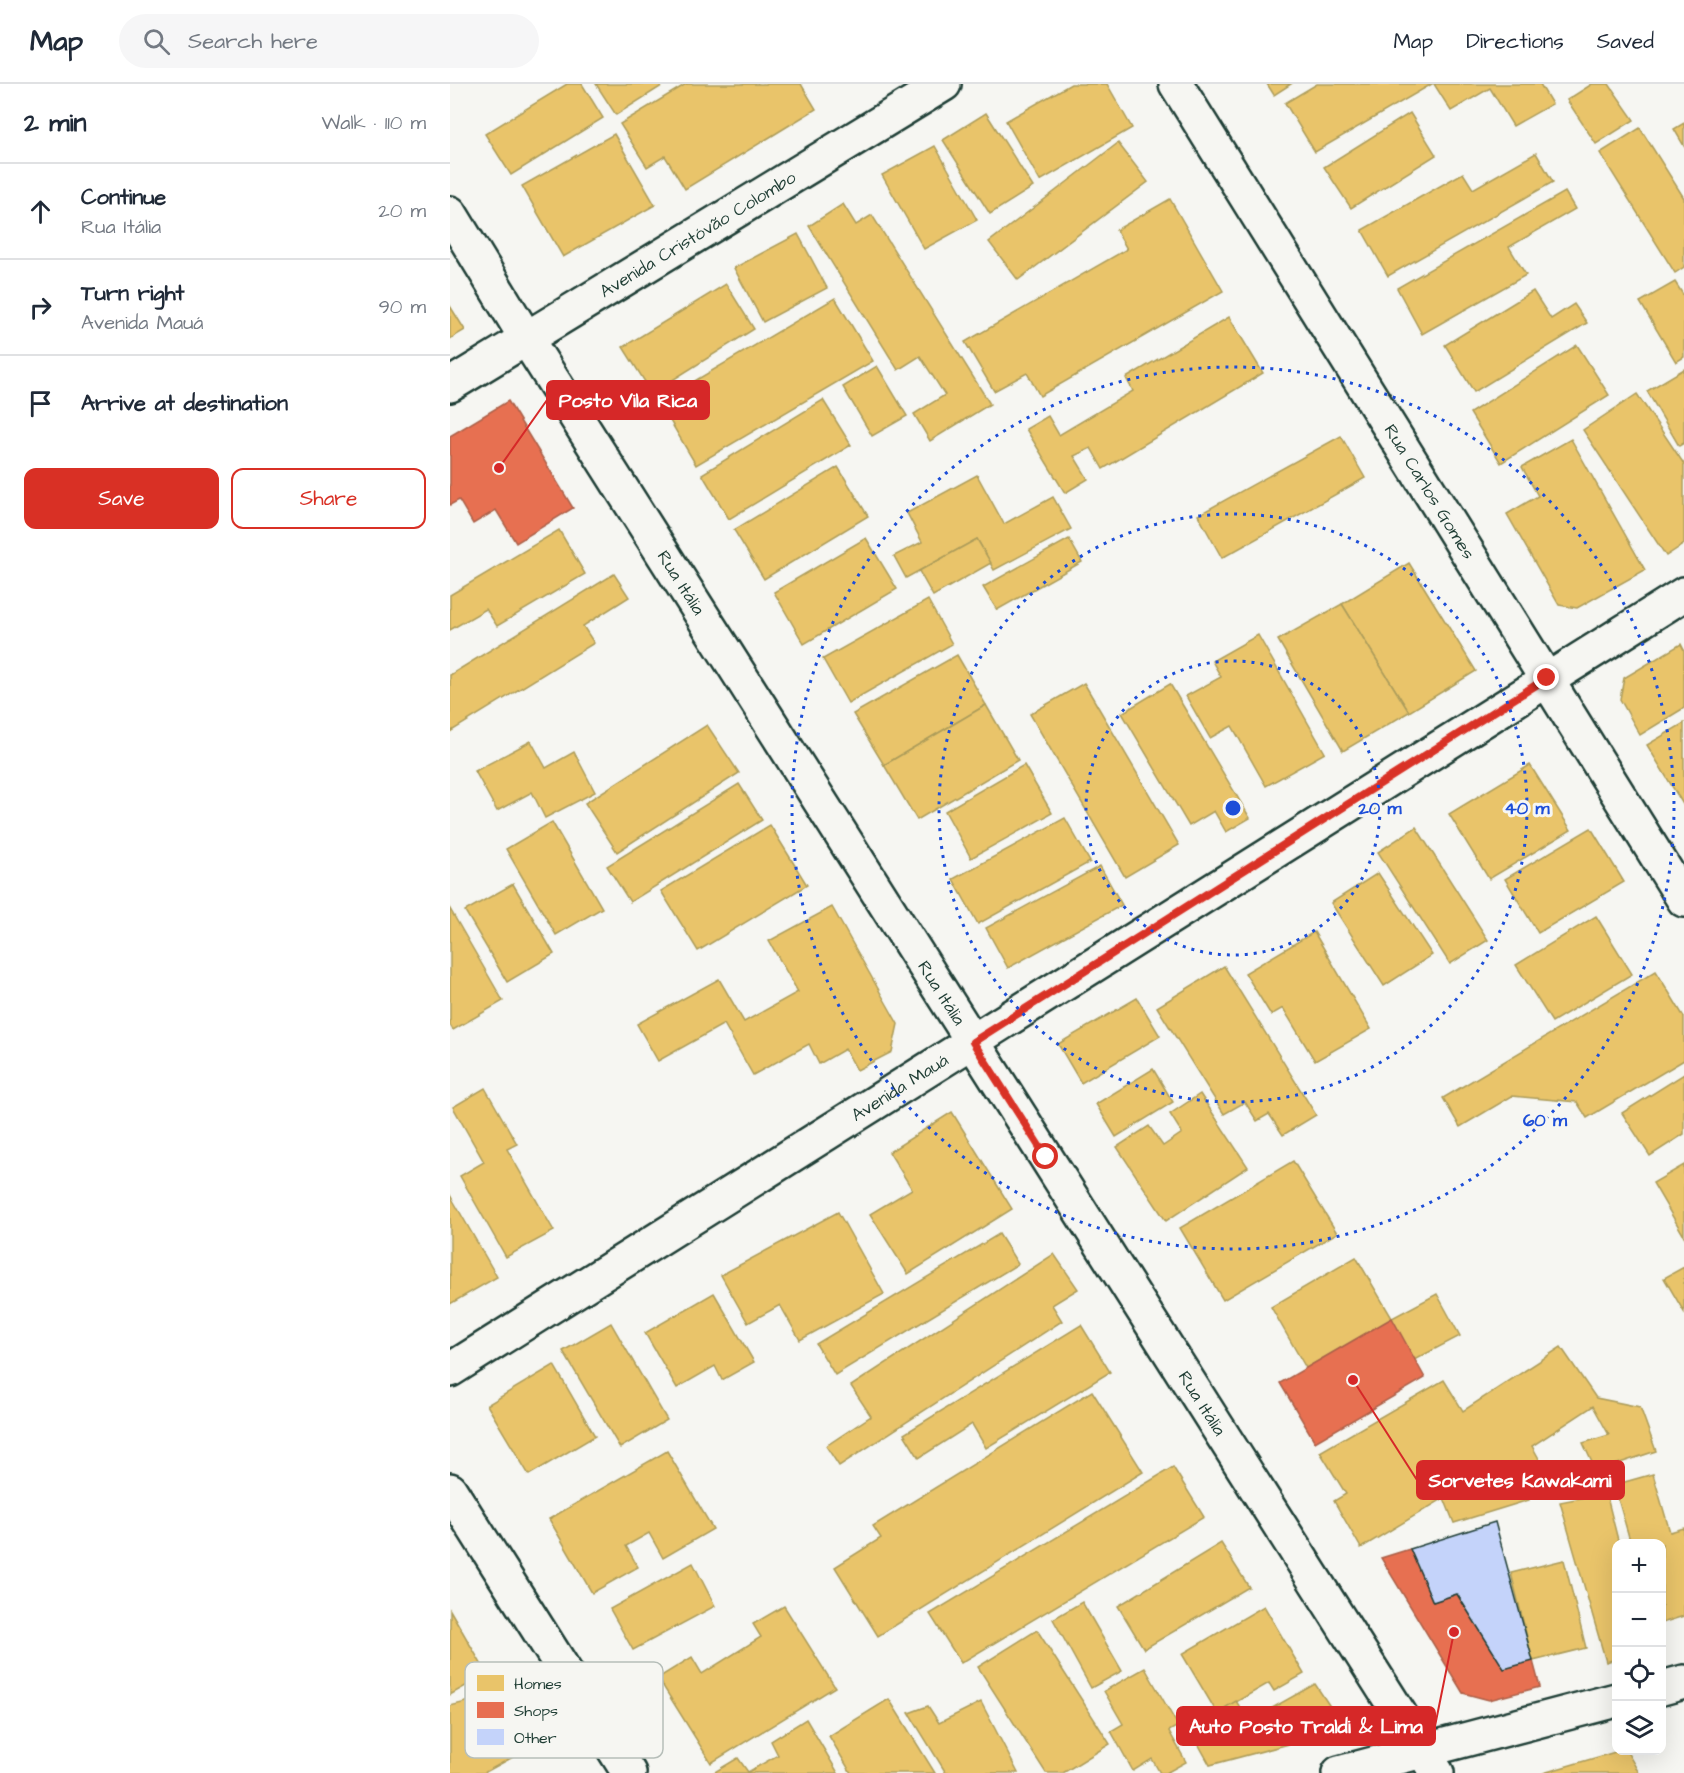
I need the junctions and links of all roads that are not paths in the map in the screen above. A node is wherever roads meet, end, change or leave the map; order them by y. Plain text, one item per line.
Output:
1 (944, 84) edge
2 (1176, 84) edge
3 (450, 213) edge
4 (526, 338) junction
5 (450, 385) edge
6 (1684, 594) edge
7 (1547, 678) junction
8 (1684, 900) edge
9 (973, 1042) junction
10 (450, 1370) edge
11 (450, 1490) edge
12 (559, 1662) edge
13 (1684, 1682) edge
14 (1666, 1687) edge
15 (1614, 1701) edge
16 (620, 1758) edge
17 (1431, 1762) edge
18 (629, 1773) edge
19 (1339, 1773) edge

1 - 4 street, Avenida Cristóvão Colombo
2 - 7 street, Rua Carlos Gomes
3 - 4 street, Rua Itália
4 - 5 street, Avenida Cristóvão Colombo
4 - 9 street, Rua Itália
6 - 7 street, Avenida Mauá
7 - 8 street, Rua Carlos Gomes
7 - 9 street, Avenida Mauá
9 - 10 street, Avenida Mauá
9 - 17 street, Rua Itália
11 - 12 street
13 - 14 street
15 - 17 street
16 - 18 street
17 - 19 street

